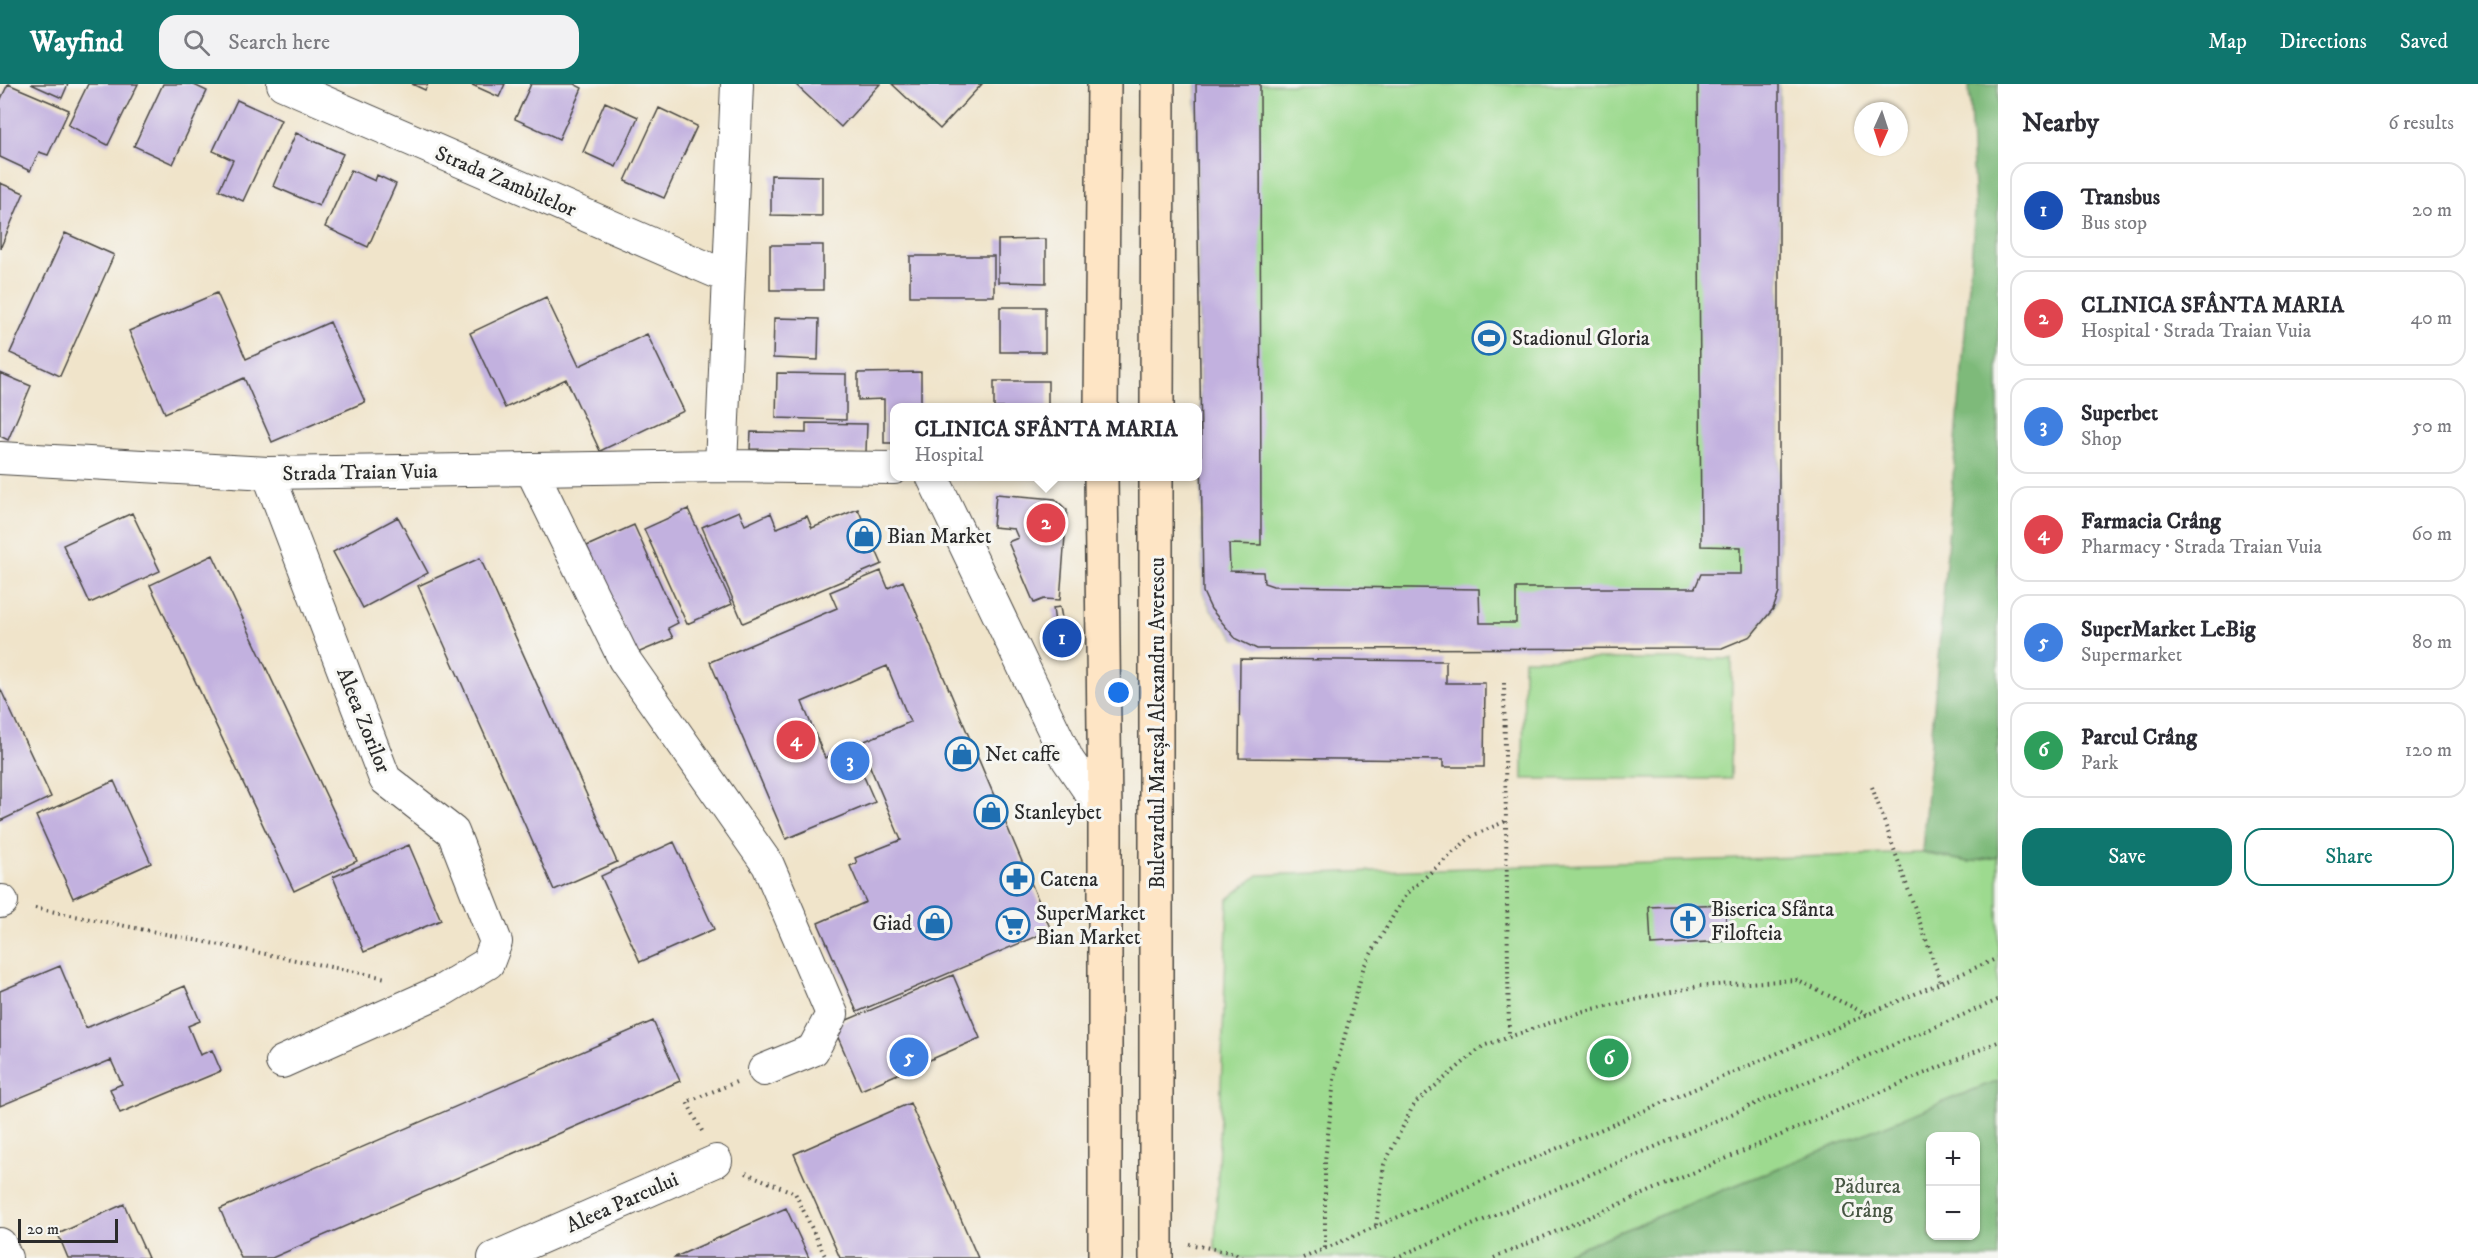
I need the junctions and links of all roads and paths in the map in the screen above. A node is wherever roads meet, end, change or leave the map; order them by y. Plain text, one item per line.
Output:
1 (283, 84) edge
2 (737, 84) edge
3 (1104, 84) edge
4 (1158, 84) edge
5 (728, 277) junction
6 (1101, 403) edge
7 (1157, 403) edge
8 (0, 458) edge
9 (721, 466) junction
10 (890, 468) edge
11 (531, 469) junction
12 (268, 473) junction
13 (934, 481) edge
14 (1101, 481) edge
15 (1156, 481) edge
16 (1504, 683) dead end
17 (1872, 787) dead end
18 (1104, 814) junction
19 (1506, 820) junction
20 (1, 902) edge
21 (1998, 958) edge
22 (1941, 982) junction
23 (443, 990) junction
24 (1998, 1000) edge
25 (1867, 1014) junction
26 (1509, 1036) junction
27 (1998, 1042) edge
28 (282, 1062) dead end
29 (764, 1070) dead end
30 (716, 1161) dead end
31 (1376, 1226) junction
32 (0, 1244) edge
33 (1156, 1248) edge
34 (1325, 1248) junction
35 (6, 1258) edge
36 (494, 1258) edge
37 (1105, 1258) edge
38 (1242, 1258) edge
39 (1303, 1258) edge
40 (1395, 1258) edge
41 (1494, 1258) edge

1 - 5 street, Strada Zambilelor
2 - 5 street
3 - 6 main road
4 - 7 main road
5 - 9 street
8 - 12 street, Strada Traian Vuia
9 - 10 street, Strada Traian Vuia
9 - 11 street, Strada Traian Vuia
11 - 12 street, Strada Traian Vuia
11 - 29 street
12 - 23 street, Aleea Zorilor
13 - 18 street
14 - 18 main road
15 - 33 main road, Bulevardul Mareșal Alexandru Averescu
16 - 19 path
17 - 22 path
18 - 37 main road
19 - 26 path
19 - 34 path
20 - 23 path
21 - 22 path
22 - 25 path
23 - 28 street, Aleea Zorilor
24 - 40 path
25 - 26 path
25 - 31 path
26 - 31 path
27 - 41 path
30 - 36 street, Aleea Parcului
31 - 34 path
32 - 35 street
33 - 38 path
34 - 39 path

